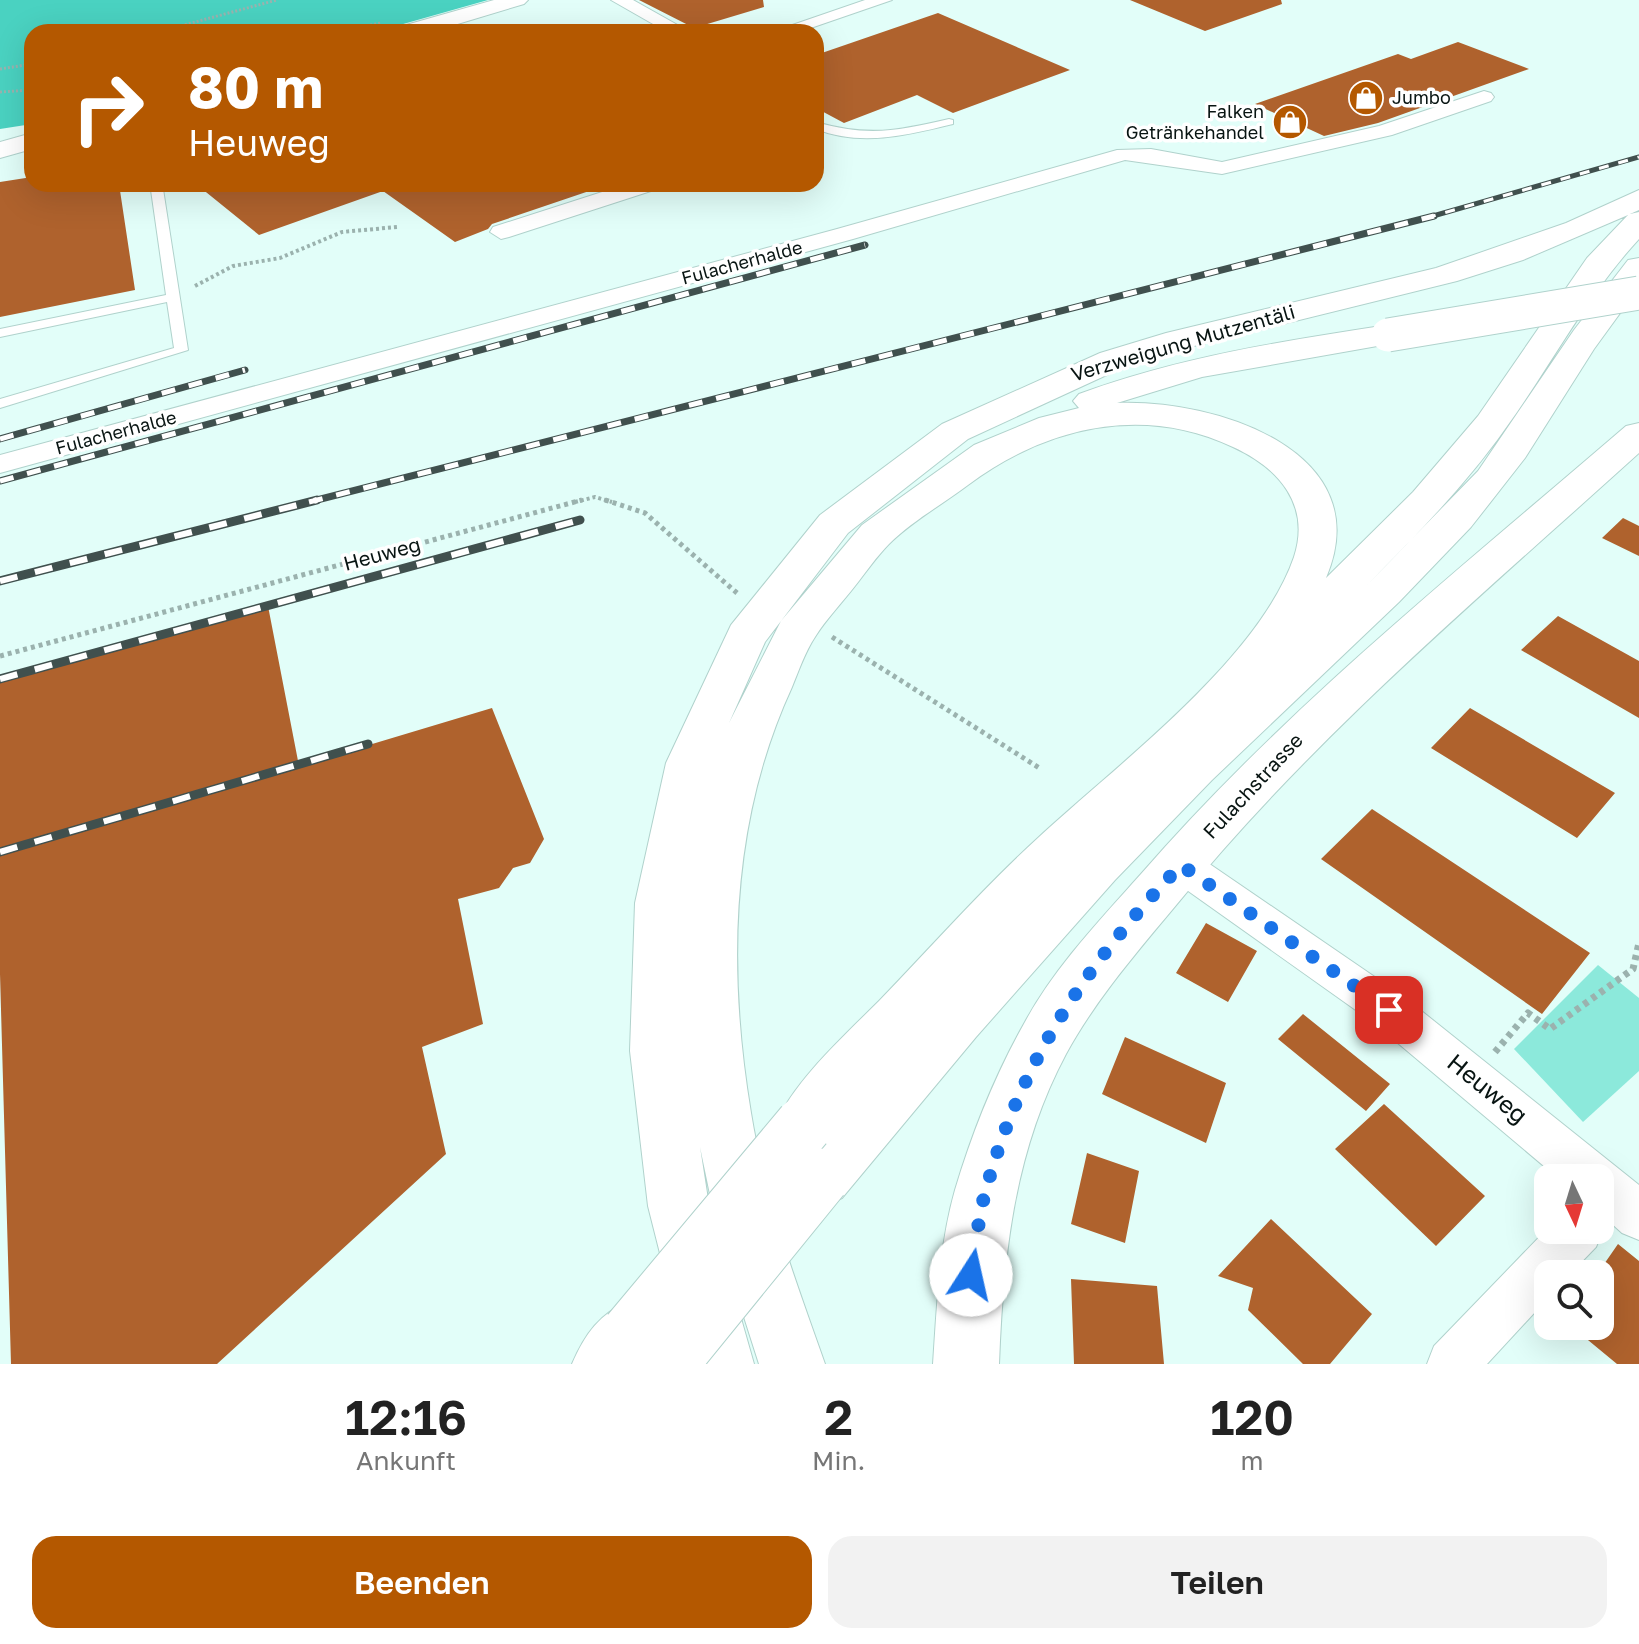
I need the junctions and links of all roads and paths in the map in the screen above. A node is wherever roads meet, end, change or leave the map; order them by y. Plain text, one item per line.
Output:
1 (277, 0) edge
2 (517, 0) edge
3 (620, 0) edge
4 (883, 0) edge
5 (188, 24) edge
6 (434, 24) edge
7 (666, 24) edge
8 (806, 24) edge
9 (24, 65) edge
10 (0, 69) edge
11 (24, 90) edge
12 (0, 92) edge
13 (1484, 97) dead end
14 (949, 122) dead end
15 (824, 129) edge
16 (24, 143) edge
17 (1, 150) edge
18 (157, 192) edge
19 (624, 192) edge
20 (1639, 199) edge
21 (1639, 221) edge
22 (397, 227) dead end
23 (501, 232) dead end
24 (1639, 267) edge
25 (1639, 293) edge
26 (173, 297) junction
27 (0, 333) edge
28 (0, 404) edge
29 (1639, 434) edge
30 (1007, 442) junction
31 (0, 464) edge
32 (737, 594) dead end
33 (824, 631) dead end
34 (0, 656) edge
35 (1237, 679) junction
36 (1041, 769) dead end
37 (1181, 865) junction
38 (1639, 943) edge
39 (1474, 1077) junction
40 (813, 1151) junction
41 (1573, 1164) edge
42 (1566, 1244) edge
43 (966, 1348) edge
44 (635, 1354) edge
45 (721, 1364) edge
46 (792, 1364) edge
47 (1452, 1364) edge

1 - 5 path
2 - 6 street
3 - 7 street
4 - 8 street
9 - 10 path
11 - 12 path
13 - 31 street, Fulacherhalde
14 - 15 lane
16 - 17 street
18 - 26 lane
19 - 23 street
20 - 45 main road, Verzweigung Mutzentäli
21 - 35 main road
22 - 26 path
24 - 40 main road
25 - 30 main road, Verzweigung Mutzentäli, bridge
26 - 27 lane
26 - 28 lane
29 - 37 main road, Fulachstrasse
30 - 35 main road
30 - 46 main road
32 - 34 path, Heuweg
33 - 36 path
35 - 40 main road
37 - 39 street, Heuweg
37 - 43 main road, Fulachstrasse
38 - 39 path
39 - 41 street, Heuweg
40 - 44 main road, bridge
42 - 47 street

